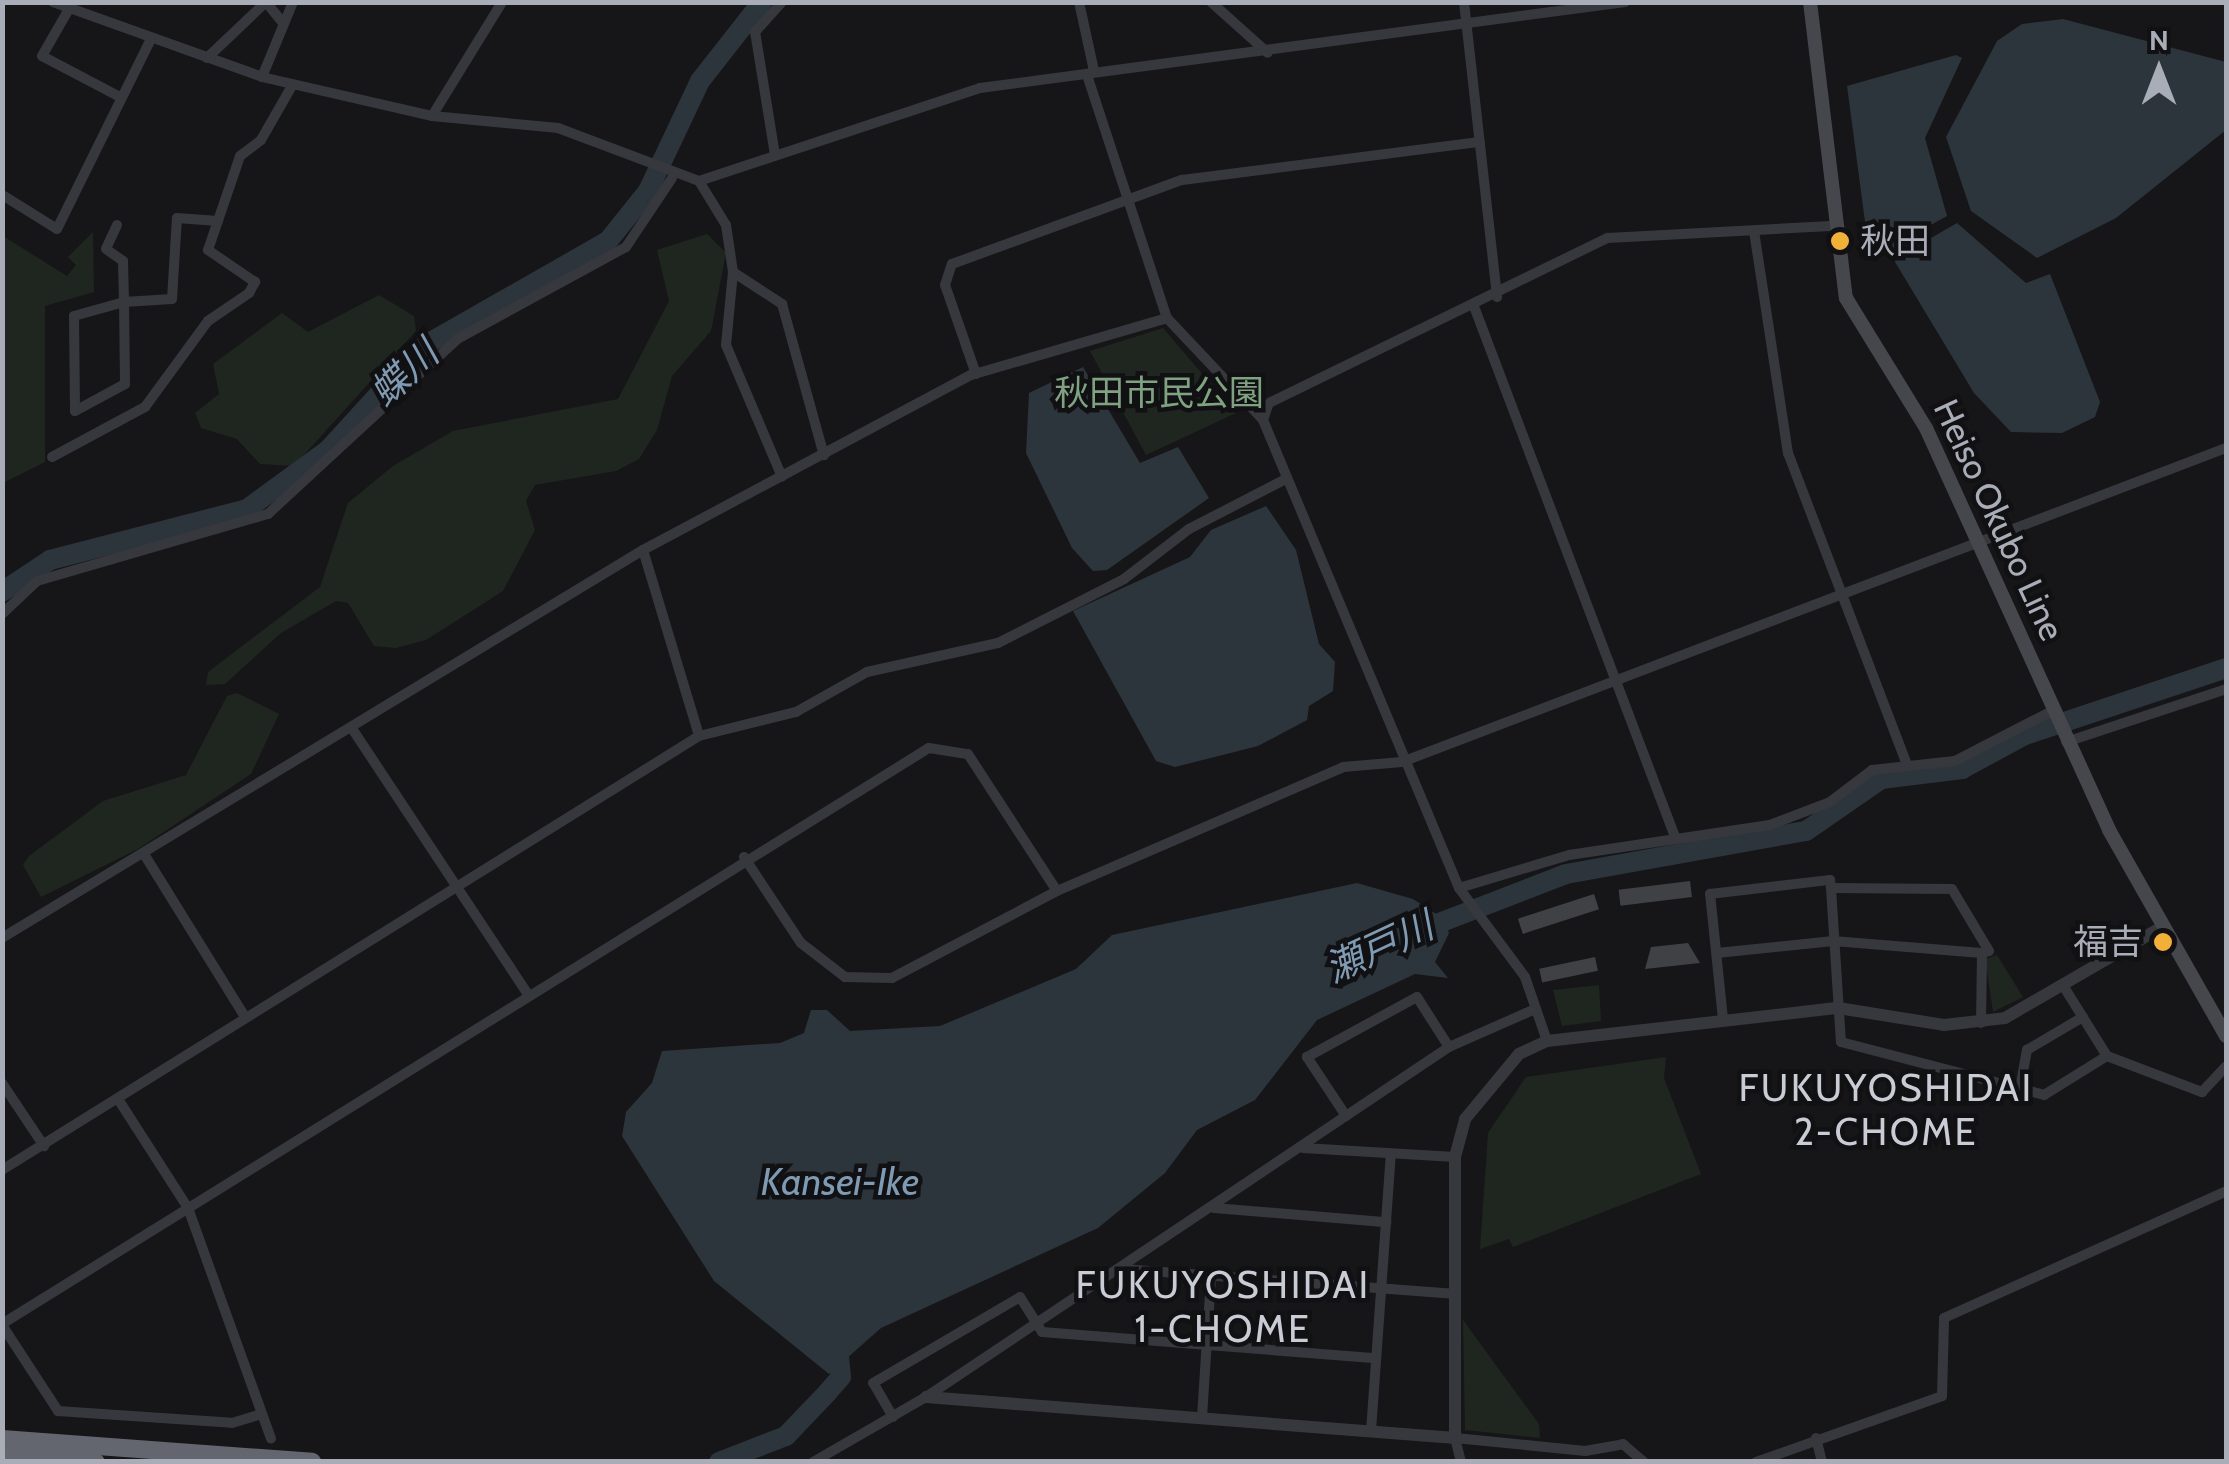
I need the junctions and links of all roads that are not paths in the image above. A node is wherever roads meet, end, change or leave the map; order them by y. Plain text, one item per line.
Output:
1 (53, 2) edge
2 (266, 2) edge
3 (293, 2) edge
4 (502, 2) edge
5 (782, 2) edge
6 (1079, 2) edge
7 (1211, 2) edge
8 (1464, 2) edge
9 (1625, 2) edge
10 (1810, 2) edge
11 (71, 6) edge
12 (1466, 22) junction
13 (284, 24) junction
14 (151, 39) junction
15 (1268, 53) junction
16 (207, 58) junction
17 (1087, 75) junction
18 (262, 77) junction
19 (293, 84) junction
20 (122, 98) junction
21 (432, 116) junction
22 (1480, 142) junction
23 (775, 156) junction
24 (672, 178) junction
25 (699, 181) junction
26 (1126, 194) junction
27 (4, 196) edge
28 (218, 221) junction
29 (117, 224) dead end
30 (1830, 226) junction
31 (1754, 231) junction
32 (734, 272) junction
33 (1497, 297) junction
34 (124, 302) junction
35 (1474, 310) junction
36 (1166, 318) junction
37 (976, 374) junction
38 (1263, 420) junction
39 (2226, 448) edge
40 (824, 455) junction
41 (52, 456) dead end
42 (782, 477) junction
43 (1286, 478) junction
44 (1984, 542) junction
45 (643, 550) junction
46 (1843, 592) junction
47 (2, 614) edge
48 (1615, 680) junction
49 (2226, 689) edge
50 (2054, 712) junction
51 (353, 730) junction
52 (699, 736) junction
53 (2064, 737) junction
54 (1402, 762) junction
55 (1908, 765) junction
56 (1675, 837) junction
57 (144, 854) junction
58 (744, 857) junction
59 (457, 884) junction
60 (1458, 888) junction
61 (1831, 888) junction
62 (1057, 891) junction
63 (2164, 926) junction
64 (2, 938) edge
65 (1833, 941) junction
66 (1717, 953) junction
67 (1982, 953) junction
68 (2064, 987) junction
69 (527, 993) junction
70 (1838, 1008) junction
71 (1535, 1009) junction
72 (245, 1017) junction
73 (2083, 1017) junction
74 (1724, 1019) junction
75 (1981, 1023) junction
76 (2226, 1036) edge
77 (1548, 1041) junction
78 (1449, 1047) junction
79 (2107, 1056) junction
80 (2226, 1066) edge
81 (2, 1083) edge
82 (2020, 1090) junction
83 (118, 1099) junction
84 (1346, 1116) junction
85 (44, 1146) junction
86 (1303, 1148) junction
87 (1391, 1154) junction
88 (1456, 1158) junction
89 (2, 1170) edge
90 (2226, 1190) edge
91 (188, 1208) junction
92 (1212, 1208) junction
93 (1386, 1222) junction
94 (1123, 1269) junction
95 (1211, 1277) junction
96 (1381, 1291) junction
97 (1453, 1294) junction
98 (1038, 1324) junction
99 (2, 1325) edge
100 (1206, 1344) junction
101 (1376, 1358) junction
102 (926, 1398) junction
103 (262, 1414) junction
104 (1202, 1417) junction
105 (893, 1418) junction
106 (1371, 1431) junction
107 (2, 1438) edge
108 (1455, 1438) junction
109 (1816, 1438) junction
110 (271, 1439) dead end
111 (2, 1456) edge
112 (96, 1462) edge
113 (312, 1462) edge
114 (813, 1462) edge
115 (1461, 1462) edge
116 (1644, 1462) edge
117 (1756, 1462) edge
118 (1822, 1462) edge

1 - 11 street
2 - 13 street
2 - 16 street
3 - 13 street
4 - 21 street
5 - 23 street
6 - 17 street
7 - 15 street
8 - 12 street
9 - 12 street
10 - 30 main road, Heiso Okubo Line
11 - 14 street
11 - 20 street
12 - 15 street
12 - 22 street
13 - 18 street
14 - 16 street
14 - 20 street
15 - 17 street
16 - 18 street
17 - 23 street
17 - 26 street
18 - 19 street
19 - 21 street
19 - 28 street
20 - 27 street
21 - 24 street
22 - 26 street
22 - 33 street
23 - 25 street
24 - 25 street
24 - 47 street
25 - 32 street
26 - 36 street
26 - 37 street
28 - 34 street
28 - 41 street
29 - 34 street
30 - 31 street
30 - 44 main road, Heiso Okubo Line
31 - 33 street
31 - 46 street
32 - 40 street
32 - 42 street
33 - 35 street
34 - 34 street
35 - 38 street
35 - 48 street
36 - 37 street
36 - 38 street
37 - 40 street
38 - 43 street
39 - 44 street
40 - 42 street
42 - 45 street
43 - 52 street
43 - 54 street
44 - 46 street
44 - 50 main road, Heiso Okubo Line
45 - 51 street
45 - 52 street
46 - 48 street
46 - 55 street
48 - 54 street
48 - 56 street
49 - 53 street
50 - 53 main road, Heiso Okubo Line
50 - 55 street
51 - 57 street
51 - 59 street
52 - 59 street
53 - 63 main road, Heiso Okubo Line
54 - 60 street
54 - 62 street
55 - 56 street
56 - 60 street
57 - 64 street
57 - 72 street
58 - 62 street
58 - 62 street
58 - 69 street
59 - 69 street
59 - 72 street
60 - 71 street
61 - 65 street
61 - 66 street
61 - 67 street
63 - 68 street
63 - 76 main road, Heiso Okubo Line
65 - 66 street
65 - 67 street
65 - 70 street
66 - 74 street
67 - 75 street
68 - 73 street
68 - 75 street
69 - 91 street
70 - 74 street
70 - 75 street
70 - 82 street
71 - 77 street
71 - 78 street
72 - 83 street
73 - 79 street
73 - 82 street
74 - 77 street
77 - 88 street
78 - 84 street
78 - 84 street
79 - 80 street
79 - 82 street
81 - 85 street
83 - 85 street
83 - 91 street
84 - 86 street
85 - 89 street
86 - 87 street
86 - 92 street
87 - 88 street
87 - 93 street
88 - 97 street
90 - 109 street
91 - 99 street
91 - 103 street
92 - 93 street
92 - 94 street
93 - 96 street
94 - 95 street
94 - 98 street
95 - 96 street
95 - 100 street
96 - 97 street
96 - 101 street
97 - 108 street
98 - 100 street
98 - 102 street
98 - 105 street
99 - 103 street
100 - 101 street
100 - 104 street
101 - 106 street
102 - 104 street
102 - 105 street
103 - 110 street
104 - 106 street
105 - 114 street
106 - 108 street
107 - 113 highway
108 - 115 street
108 - 116 street
109 - 117 street
109 - 118 street
111 - 112 highway

